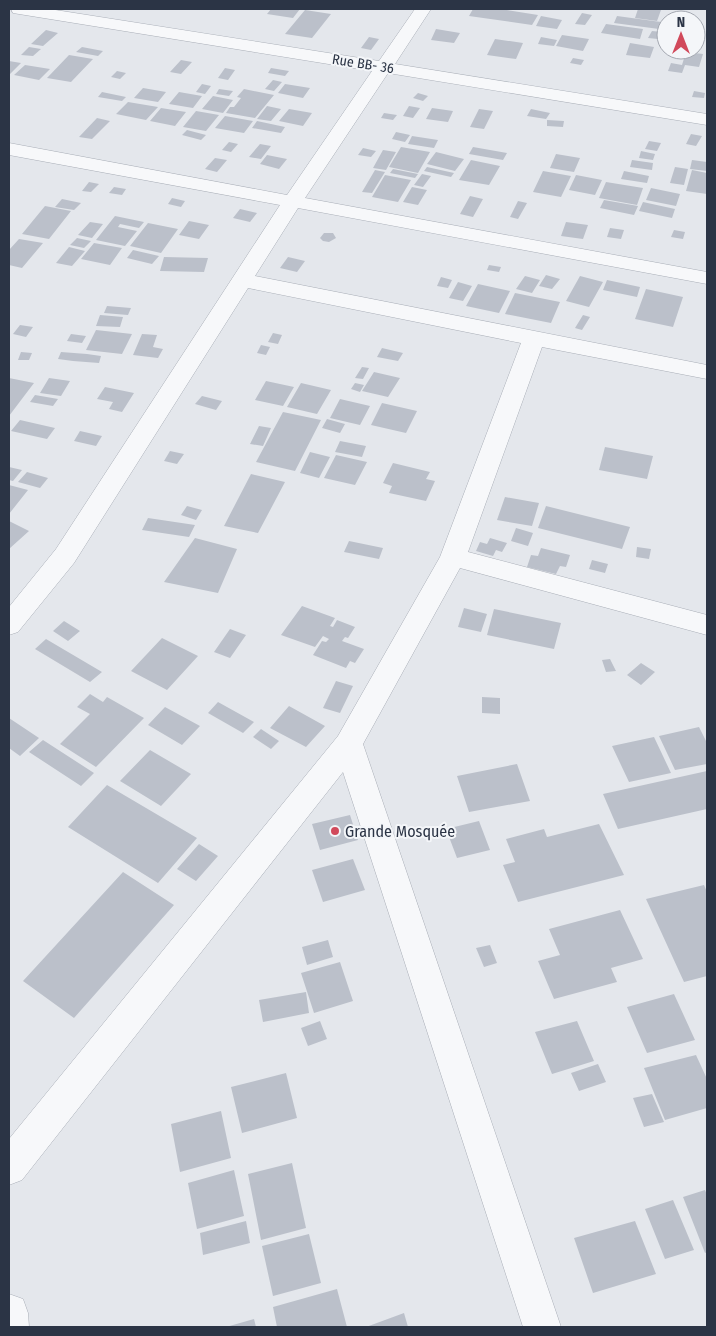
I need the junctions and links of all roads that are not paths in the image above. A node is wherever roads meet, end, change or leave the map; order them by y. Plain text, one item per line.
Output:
1 (19, 9) edge
2 (423, 9) edge
3 (384, 67) junction
4 (707, 119) edge
5 (9, 149) edge
6 (292, 202) junction
7 (707, 278) edge
8 (241, 280) junction
9 (534, 340) junction
10 (707, 372) edge
11 (453, 557) junction
12 (9, 625) edge
13 (707, 625) edge
14 (348, 744) junction
15 (9, 1167) edge
16 (9, 1312) edge
17 (10, 1327) edge
18 (542, 1327) edge

1 - 3 street, Rue BB- 36
2 - 3 street
3 - 4 street, Rue BB- 36
3 - 6 street
5 - 6 street
6 - 7 street
6 - 8 street
8 - 9 street
8 - 12 street
9 - 10 street
9 - 11 street
11 - 13 street
11 - 14 street
14 - 15 street
14 - 18 street
16 - 17 street

